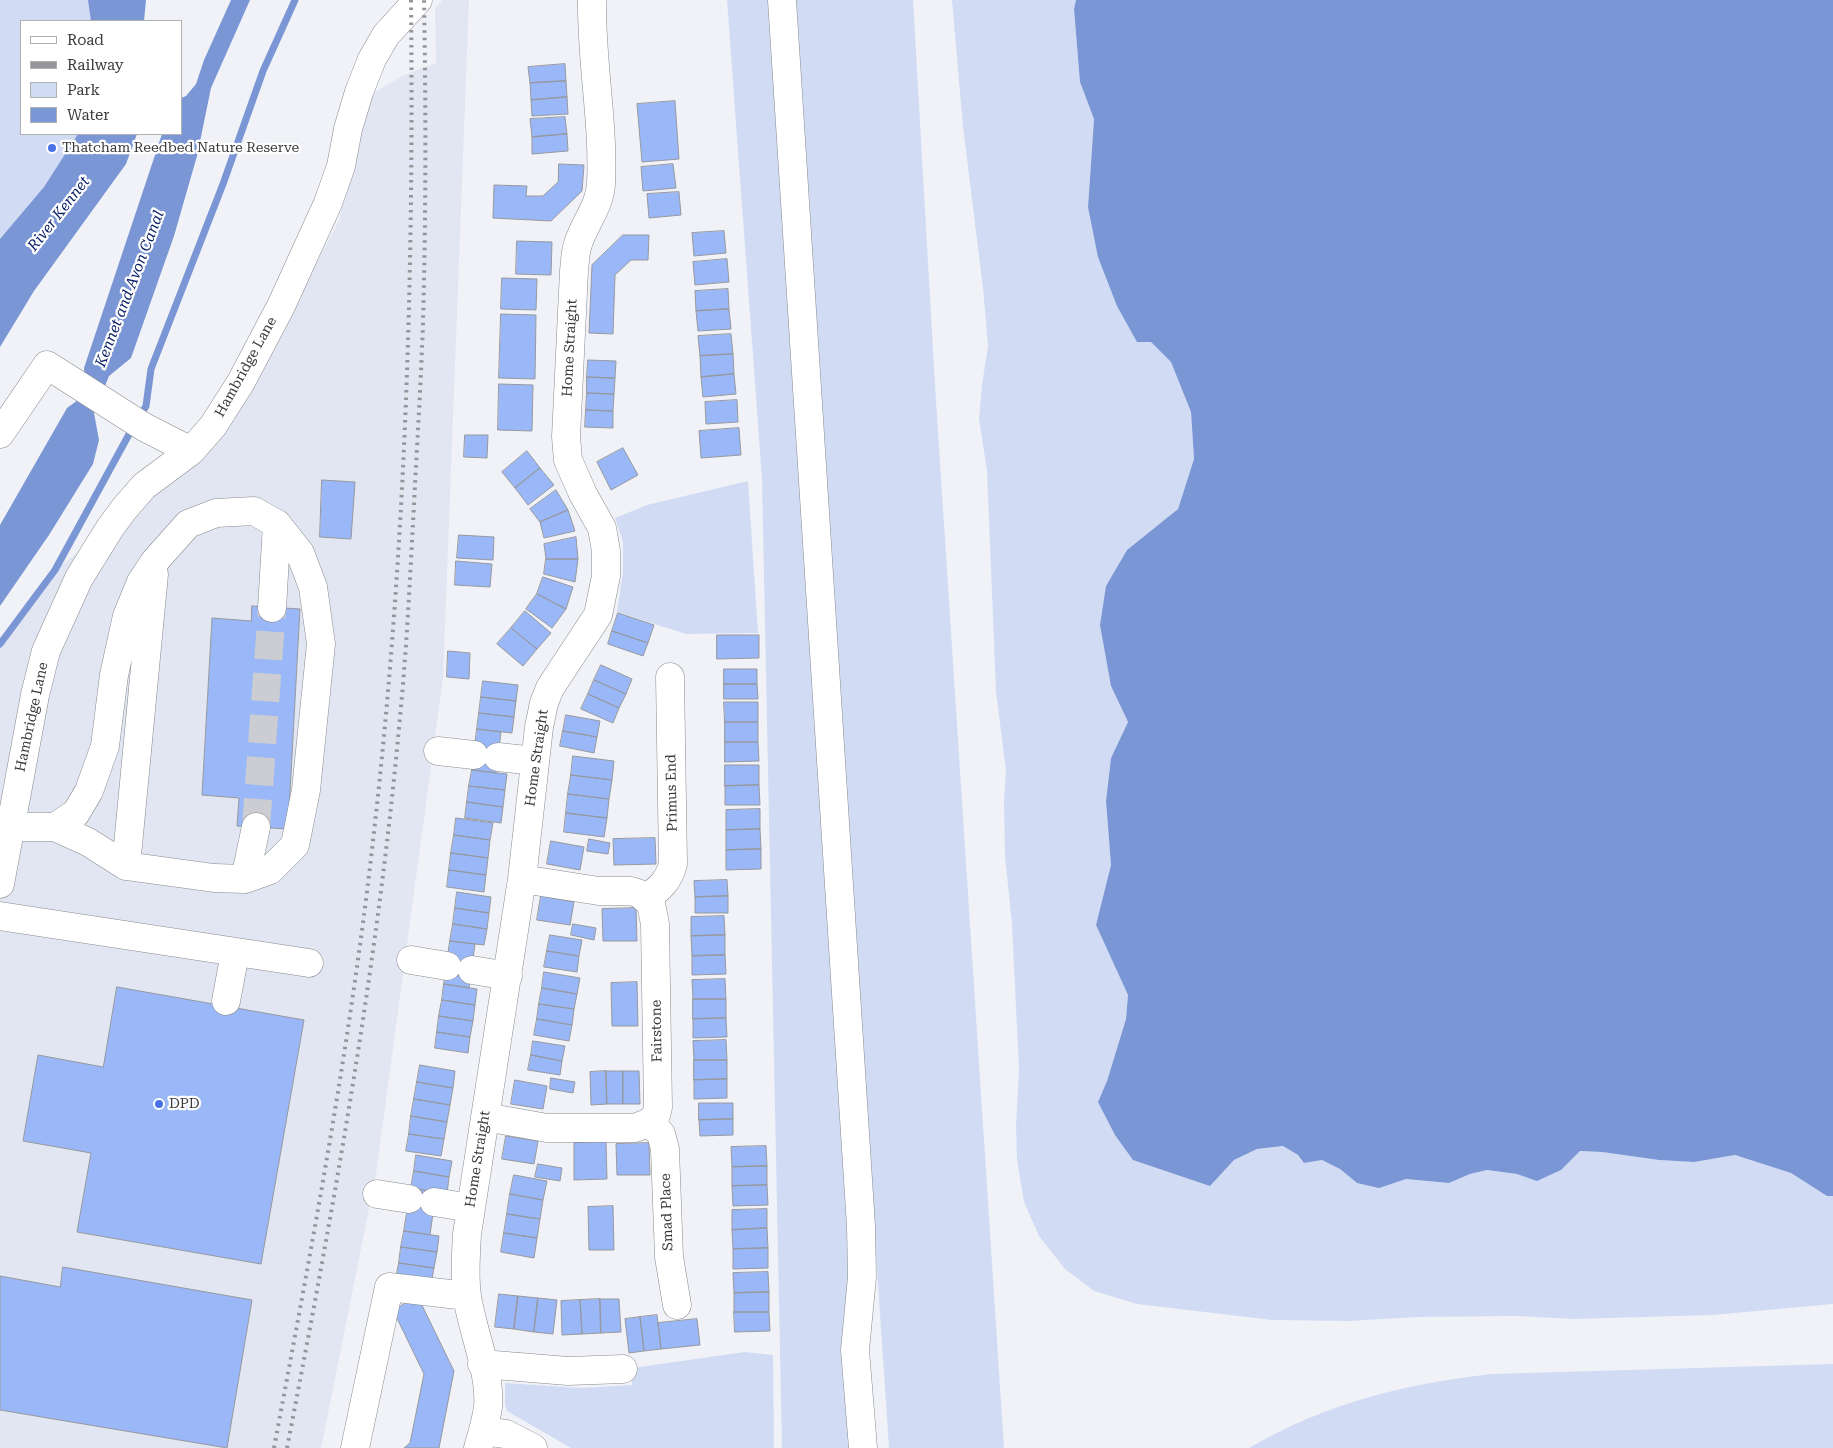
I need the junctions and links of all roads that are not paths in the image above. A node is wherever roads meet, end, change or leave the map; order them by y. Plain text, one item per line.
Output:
1 (418, 0) edge
2 (592, 0) edge
3 (782, 0) edge
4 (0, 434) edge
5 (191, 451) junction
6 (277, 524) junction
7 (155, 561) junction
8 (272, 608) tunnel mouth
9 (670, 677) dead end
10 (438, 751) dead end
11 (535, 761) junction
12 (11, 826) junction
13 (55, 827) junction
14 (256, 827) tunnel mouth
15 (126, 866) junction
16 (245, 879) junction
17 (522, 879) junction
18 (0, 884) edge
19 (646, 898) junction
20 (0, 916) edge
21 (236, 953) junction
22 (411, 960) dead end
23 (309, 963) dead end
24 (508, 976) junction
25 (226, 1001) dead end
26 (485, 1117) junction
27 (650, 1122) junction
28 (378, 1194) dead end
29 (471, 1208) junction
30 (467, 1296) junction
31 (677, 1305) dead end
32 (482, 1364) junction
33 (623, 1369) dead end
34 (480, 1440) edge
35 (355, 1448) edge
36 (533, 1448) edge
37 (863, 1448) edge

1 - 5 street, Hambridge Lane
2 - 11 street, Home Straight
3 - 37 street
4 - 5 street
5 - 12 street, Hambridge Lane
6 - 7 street
6 - 8 street
6 - 16 street
7 - 13 street
7 - 15 street
9 - 19 street, Primus End
10 - 11 street
11 - 17 street, Home Straight
12 - 13 street
12 - 18 street, Hambridge Lane
13 - 15 street
14 - 16 street
15 - 16 street
17 - 19 street
17 - 24 street, Home Straight
19 - 27 street, Fairstone
20 - 21 street
21 - 23 street
21 - 25 street
22 - 24 street
24 - 26 street, Home Straight
26 - 27 street
26 - 29 street, Home Straight
27 - 31 street, Smad Place
28 - 29 street
29 - 30 street, Home Straight
30 - 32 street, Home Straight
30 - 35 street
32 - 33 street
32 - 34 street, Home Straight
34 - 36 street

